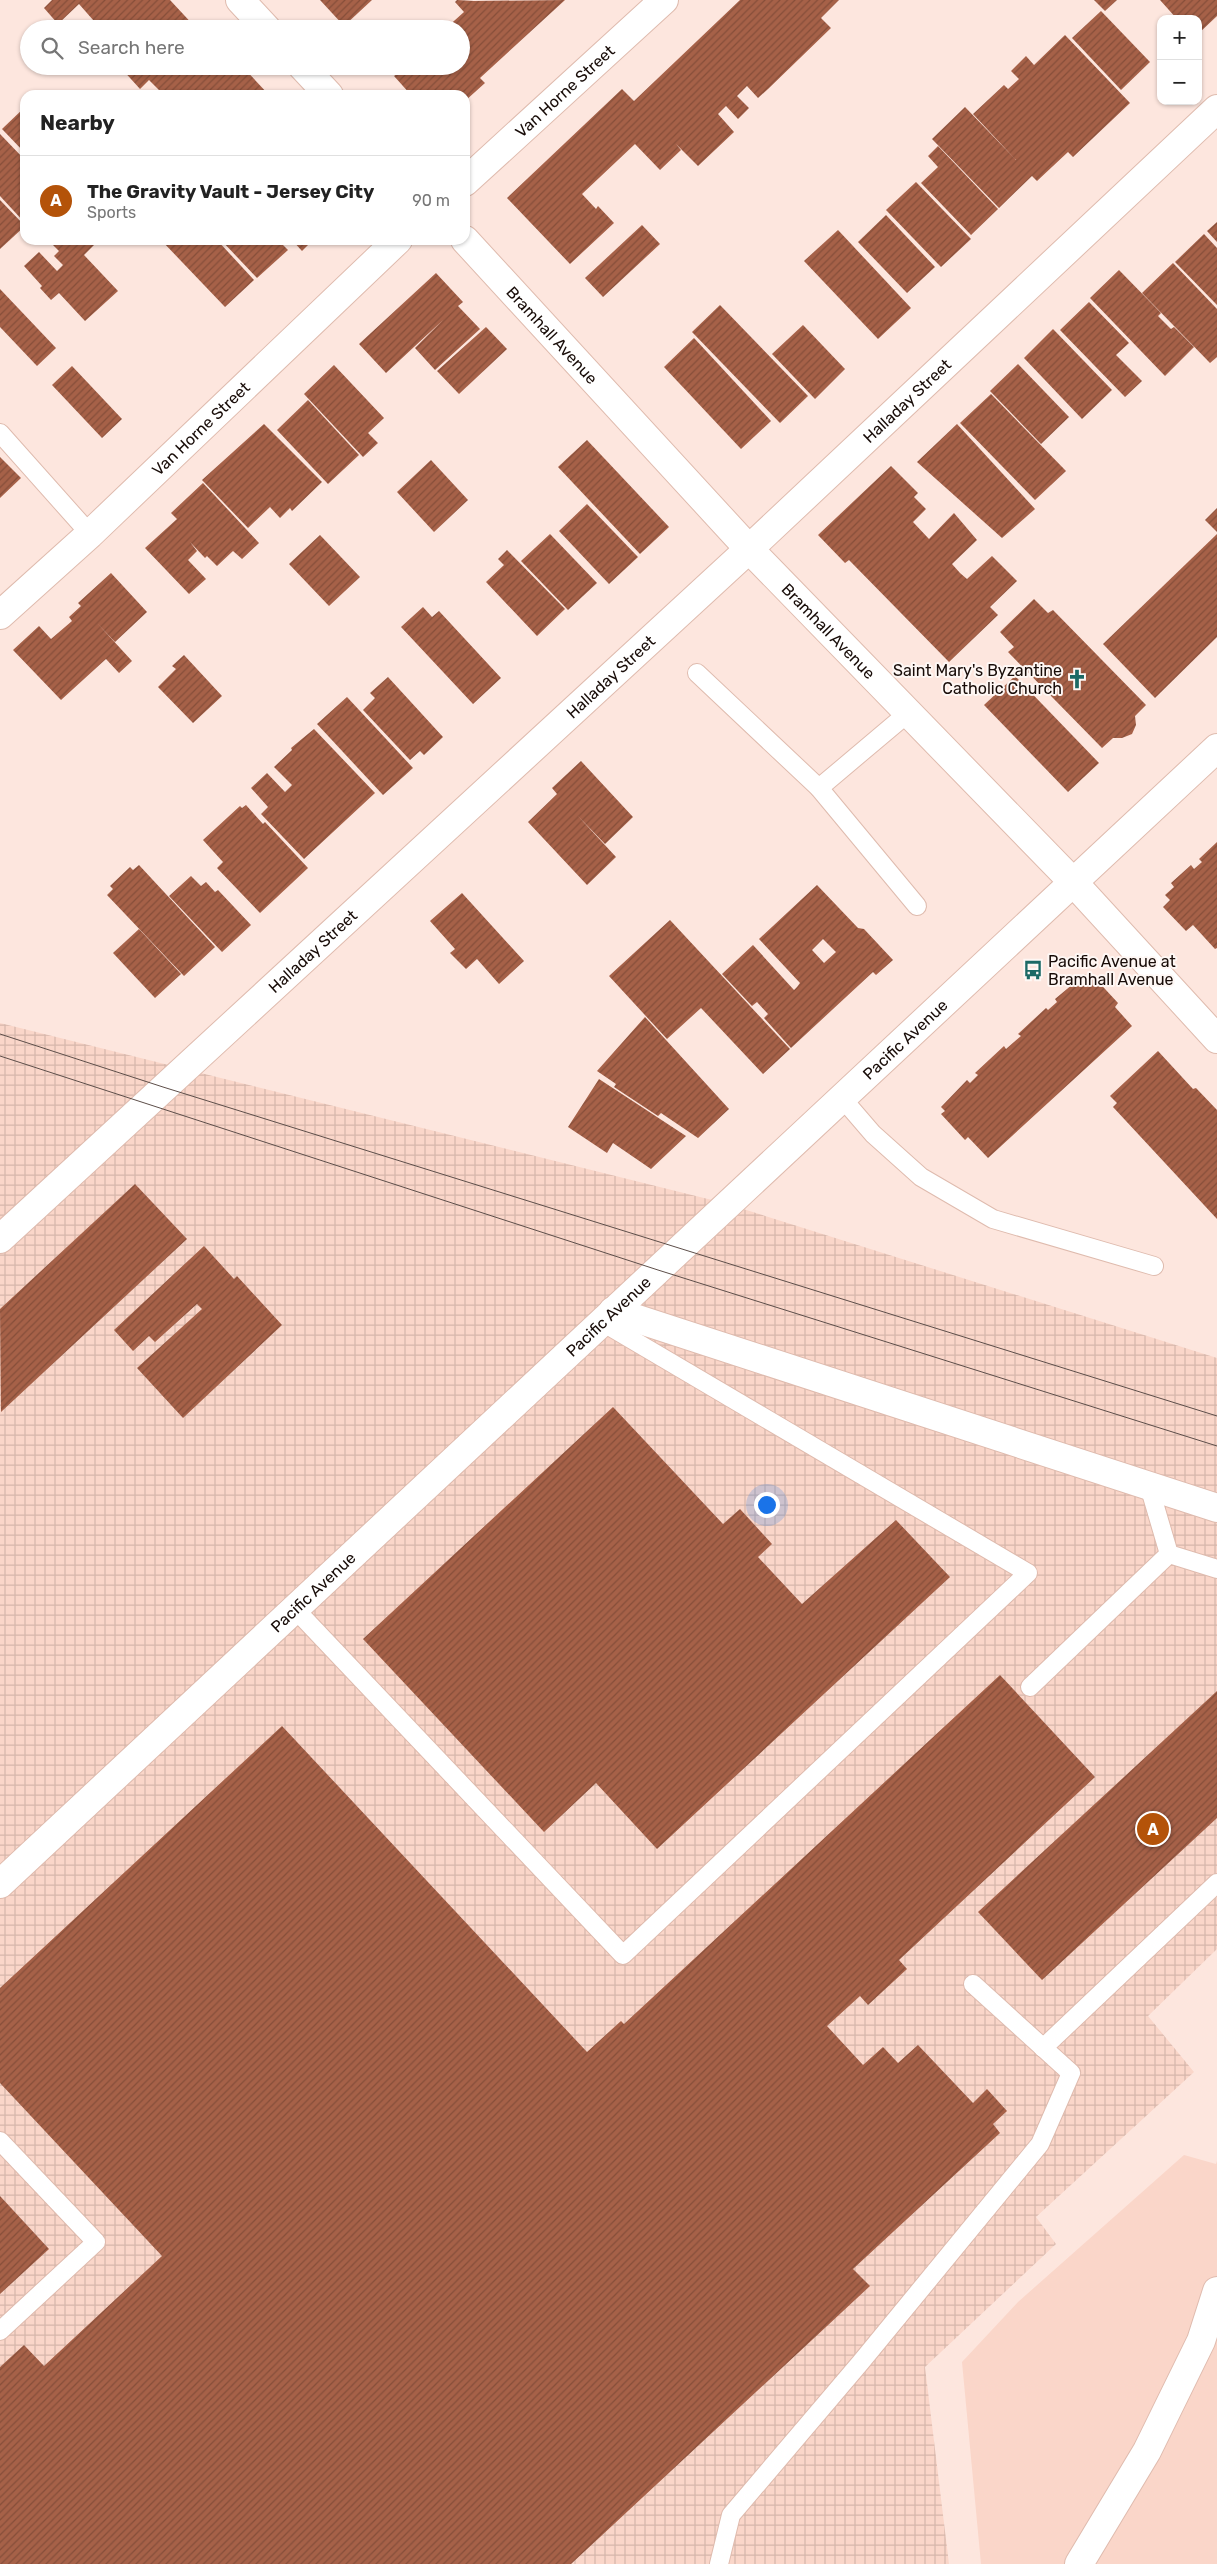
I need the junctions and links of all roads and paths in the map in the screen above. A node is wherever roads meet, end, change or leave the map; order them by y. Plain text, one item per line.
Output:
1 (240, 0) edge
2 (664, 0) edge
3 (259, 20) edge
4 (311, 75) edge
5 (325, 90) edge
6 (1217, 109) edge
7 (470, 177) edge
8 (393, 245) edge
9 (470, 245) edge
10 (0, 432) edge
11 (90, 534) junction
12 (749, 549) junction
13 (0, 615) edge
14 (696, 673) dead end
15 (908, 713) junction
16 (1217, 748) edge
17 (819, 788) junction
18 (1073, 882) junction
19 (917, 906) dead end
20 (1217, 1039) edge
21 (842, 1098) junction
22 (0, 1238) edge
23 (1154, 1266) dead end
24 (608, 1317) junction
25 (1149, 1486) junction
26 (1217, 1508) edge
27 (1169, 1554) junction
28 (1217, 1569) edge
29 (295, 1608) junction
30 (1030, 1687) dead end
31 (1217, 1883) edge
32 (0, 1884) edge
33 (973, 1984) dead end
34 (1043, 2048) junction
35 (0, 2141) edge
36 (1217, 2291) edge
37 (0, 2331) edge
38 (719, 2564) edge
39 (1079, 2564) edge

1 - 3 street
2 - 7 street, Van Horne Street
4 - 5 street
6 - 12 street, Halladay Street
8 - 11 street, Van Horne Street
9 - 12 street, Bramhall Avenue
10 - 11 lane
11 - 13 street, Van Horne Street
12 - 15 street, Bramhall Avenue
12 - 22 street, Halladay Street
14 - 17 lane
15 - 17 lane
15 - 18 street, Bramhall Avenue
16 - 18 street, Pacific Avenue
17 - 19 lane
18 - 20 street, Bramhall Avenue
18 - 21 street, Pacific Avenue
21 - 23 lane
21 - 24 street, Pacific Avenue
24 - 25 street
24 - 29 street, Pacific Avenue
24 - 29 lane
25 - 26 street
25 - 27 lane
27 - 28 lane
27 - 30 lane
29 - 32 street, Pacific Avenue
31 - 34 lane
33 - 34 lane
34 - 38 lane
35 - 37 lane
36 - 39 street

